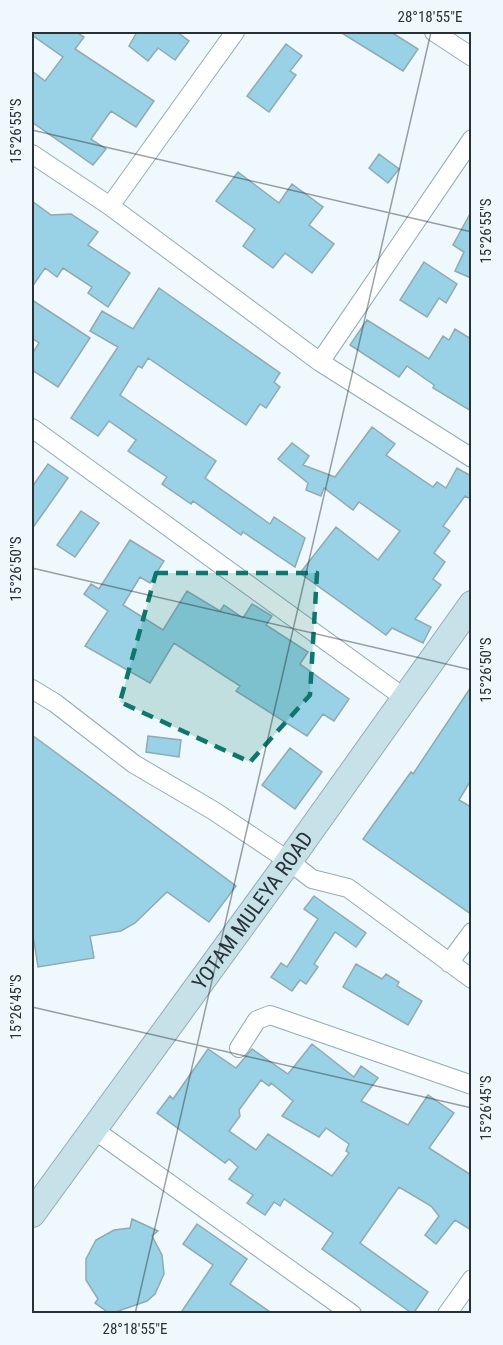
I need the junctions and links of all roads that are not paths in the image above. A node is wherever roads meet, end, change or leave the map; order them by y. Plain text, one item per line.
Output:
1 (235, 32) edge
2 (434, 32) edge
3 (471, 57) edge
4 (471, 139) edge
5 (32, 154) edge
6 (110, 206) junction
7 (320, 362) junction
8 (32, 428) edge
9 (471, 458) edge
10 (471, 604) edge
11 (32, 689) edge
12 (406, 699) junction
13 (289, 861) junction
14 (471, 932) edge
15 (449, 963) junction
16 (471, 979) edge
17 (239, 1048) dead end
18 (471, 1085) edge
19 (93, 1129) junction
20 (32, 1214) edge
21 (471, 1279) edge
22 (351, 1314) edge
23 (447, 1314) edge

1 - 6 street
2 - 3 street
4 - 7 street
5 - 6 street
6 - 7 street
7 - 9 street
8 - 12 street
10 - 12 street, YOTAM MULEYA ROAD
11 - 13 street
12 - 13 street, YOTAM MULEYA ROAD
13 - 15 street
13 - 19 street, YOTAM MULEYA ROAD
14 - 15 street
15 - 16 street
17 - 18 street
19 - 20 street, YOTAM MULEYA ROAD
19 - 22 street
21 - 23 street

